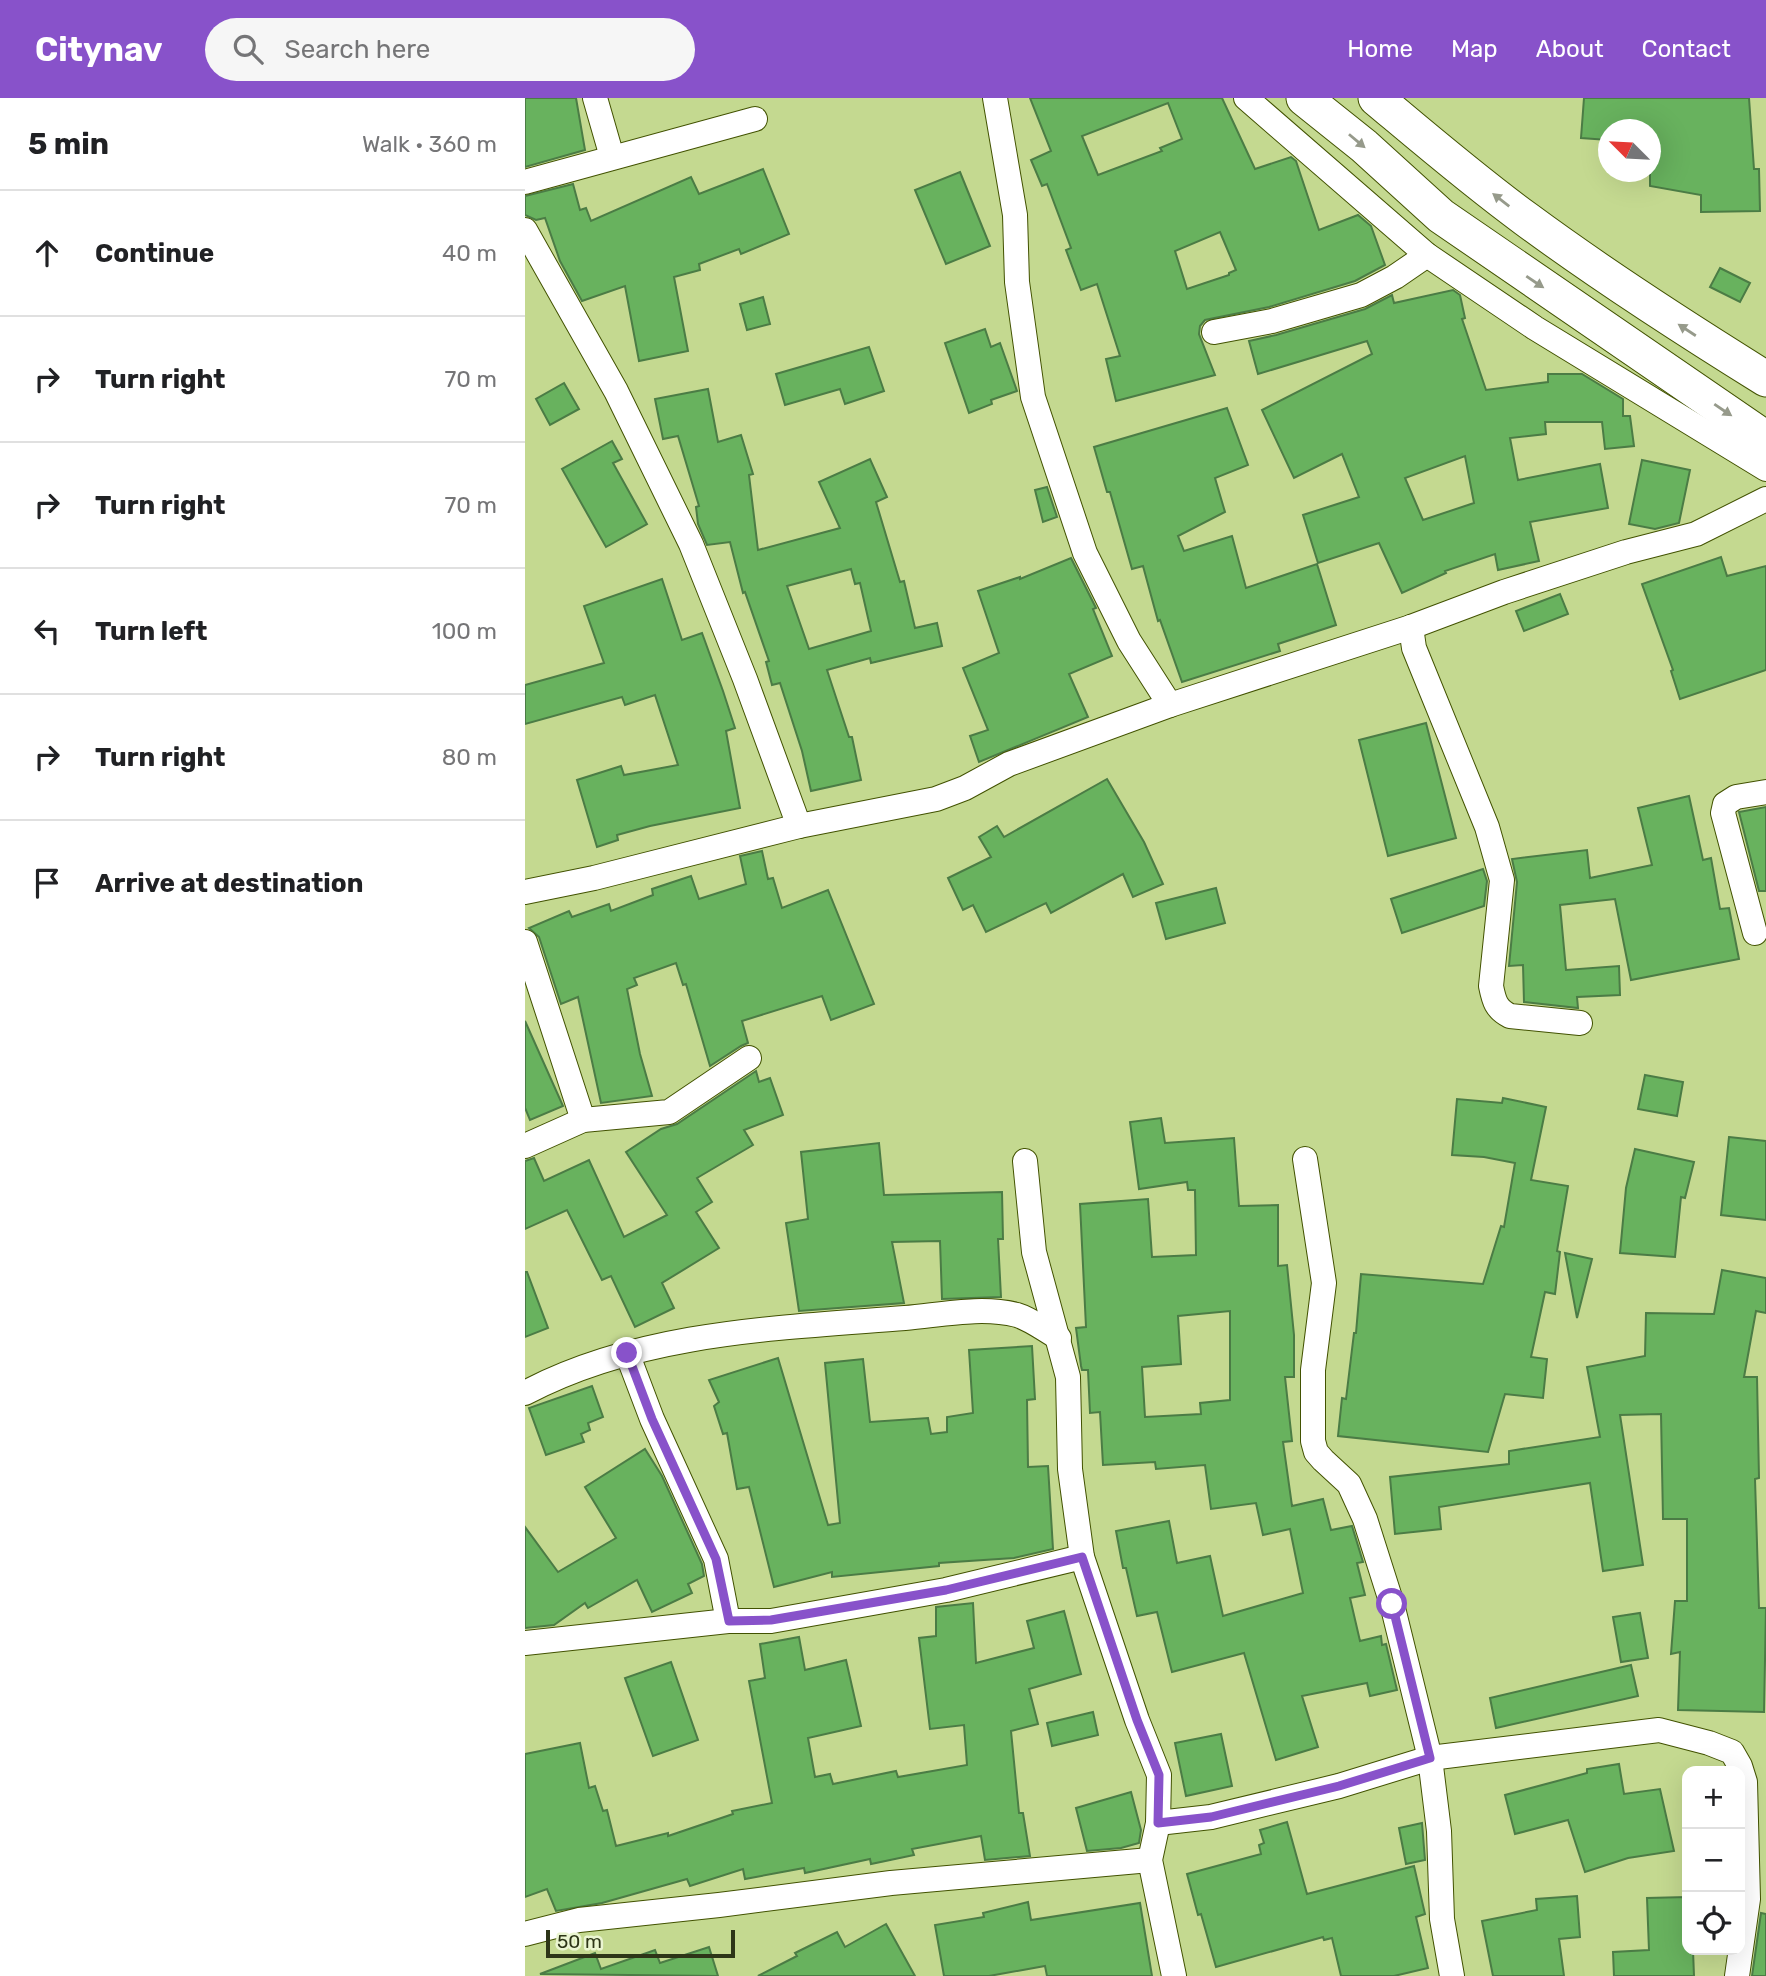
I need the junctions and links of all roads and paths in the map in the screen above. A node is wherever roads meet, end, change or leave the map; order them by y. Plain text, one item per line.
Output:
1 (595, 98) edge
2 (995, 98) edge
3 (1246, 98) edge
4 (1304, 98) edge
5 (1376, 98) edge
6 (755, 119) dead end
7 (612, 157) junction
8 (525, 182) edge
9 (525, 230) edge
10 (1427, 255) junction
11 (1214, 332) dead end
12 (1766, 379) edge
13 (1766, 439) edge
14 (1766, 469) edge
15 (1766, 499) edge
16 (1411, 627) junction
17 (1170, 705) junction
18 (1766, 792) edge
19 (799, 826) junction
20 (525, 892) edge
21 (1755, 933) dead end
22 (525, 942) edge
23 (1580, 1023) dead end
24 (749, 1058) dead end
25 (583, 1120) junction
26 (525, 1146) edge
27 (1305, 1159) dead end
28 (1025, 1161) dead end
29 (1059, 1338) junction
30 (627, 1353) junction
31 (525, 1393) edge
32 (1082, 1557) junction
33 (729, 1621) junction
34 (525, 1643) edge
35 (1430, 1758) junction
36 (1158, 1823) junction
37 (1150, 1860) junction
38 (525, 1934) edge
39 (1174, 1976) edge
40 (1452, 1976) edge
41 (1737, 1976) edge

1 - 7 street
2 - 17 street
3 - 10 street
4 -> 13 main road
12 -> 5 main road
6 - 7 street
7 - 8 street
9 - 19 street
10 - 11 street
10 - 14 street
15 - 16 street
16 - 17 street
16 - 23 street
17 - 19 street
18 - 21 street
19 - 20 street
22 - 25 street
24 - 25 street
25 - 26 street
27 - 35 street
28 - 29 street
29 - 30 street
29 - 32 street
30 - 31 street
30 - 33 street
32 - 33 street
32 - 36 street
33 - 34 street
35 - 36 street
35 - 40 street
35 - 41 street
36 - 37 street
37 - 38 street
37 - 39 street

